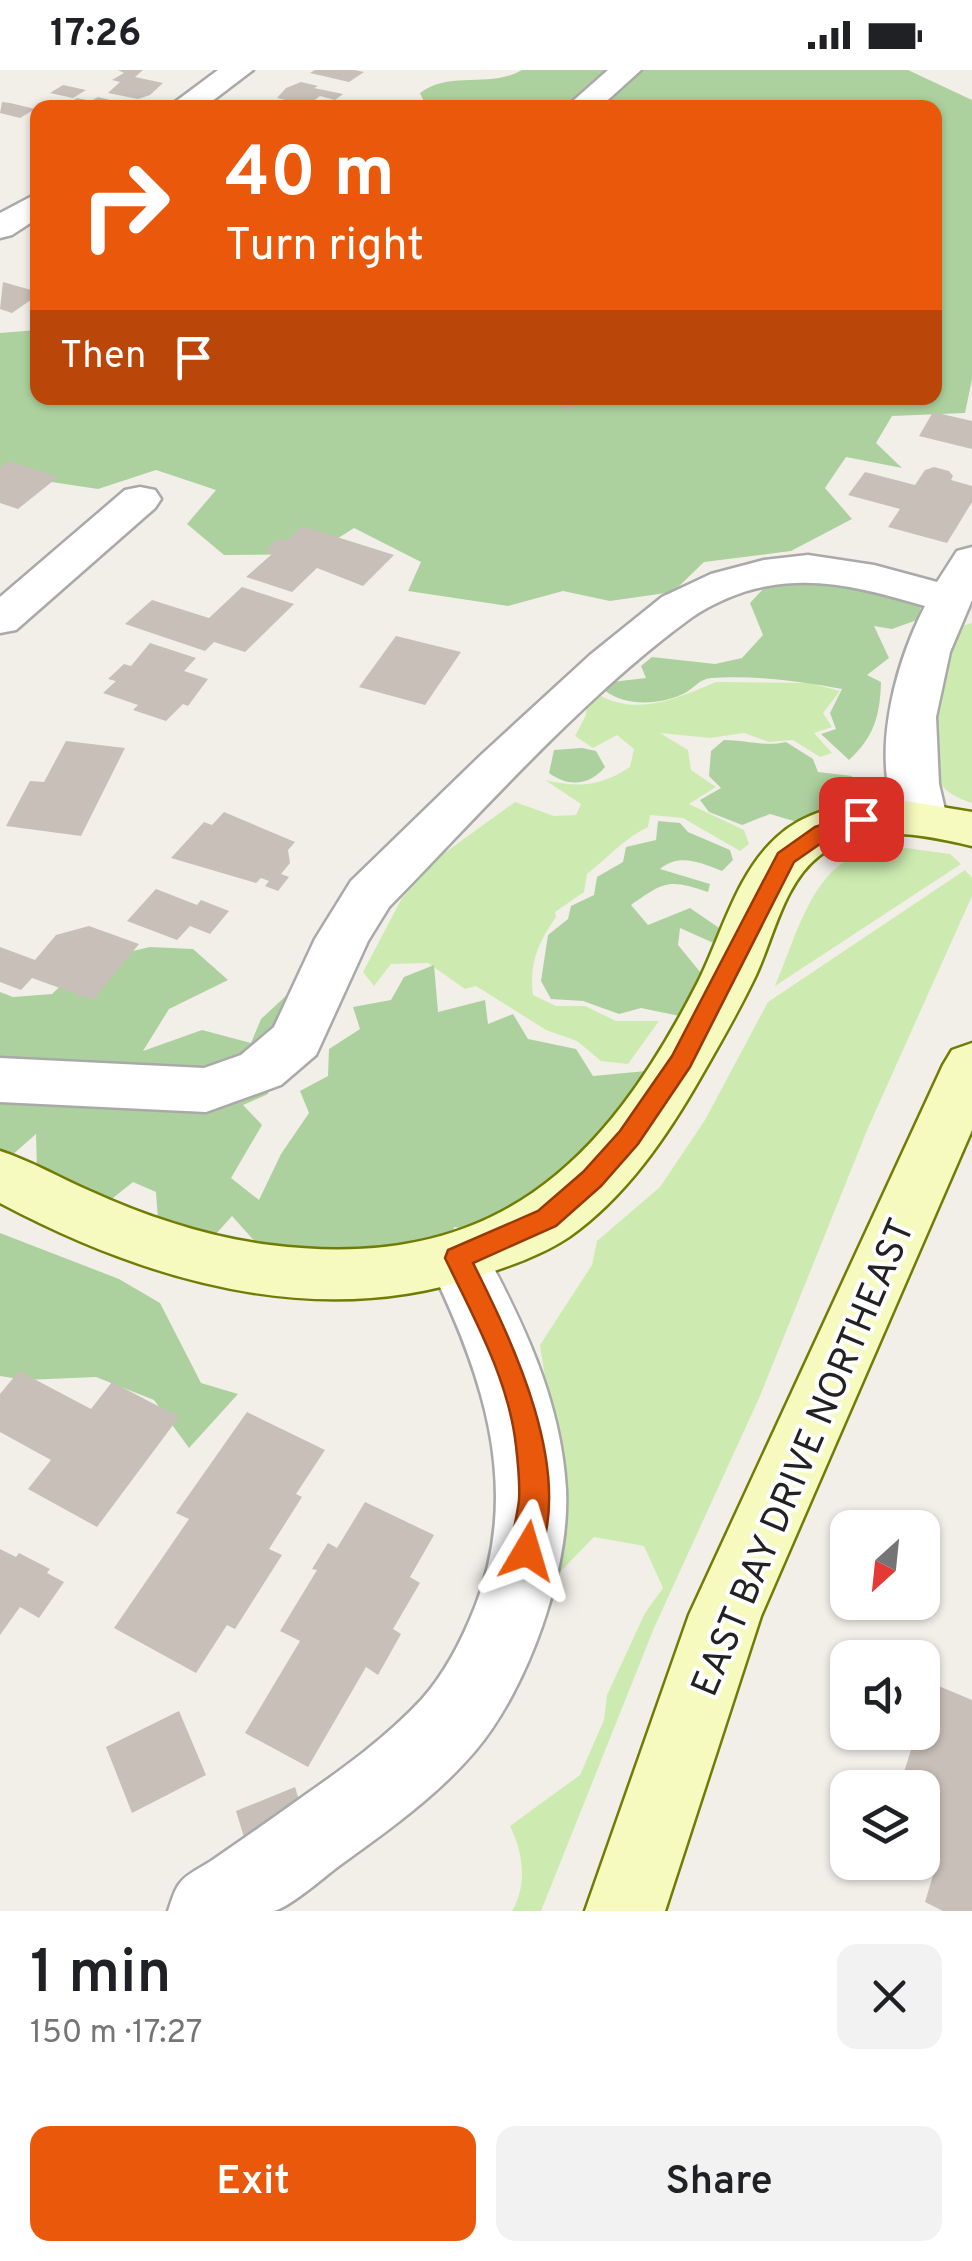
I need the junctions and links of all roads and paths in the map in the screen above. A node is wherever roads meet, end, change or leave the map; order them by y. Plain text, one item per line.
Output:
1 (238, 70) edge
2 (626, 70) edge
3 (194, 100) edge
4 (590, 100) edge
5 (30, 208) edge
6 (0, 228) edge
7 (140, 498) dead end
8 (960, 579) edge
9 (0, 620) edge
10 (947, 824) edge
11 (972, 1065) edge
12 (0, 1080) edge
13 (0, 1174) edge
14 (458, 1258) junction
15 (208, 1911) edge
16 (625, 1911) edge

1 - 3 street
2 - 4 street
5 - 6 street
7 - 9 street
8 - 10 street
8 - 12 street
10 - 14 street
11 - 16 street, EAST BAY DRIVE NORTHEAST
13 - 14 street
14 - 15 street

